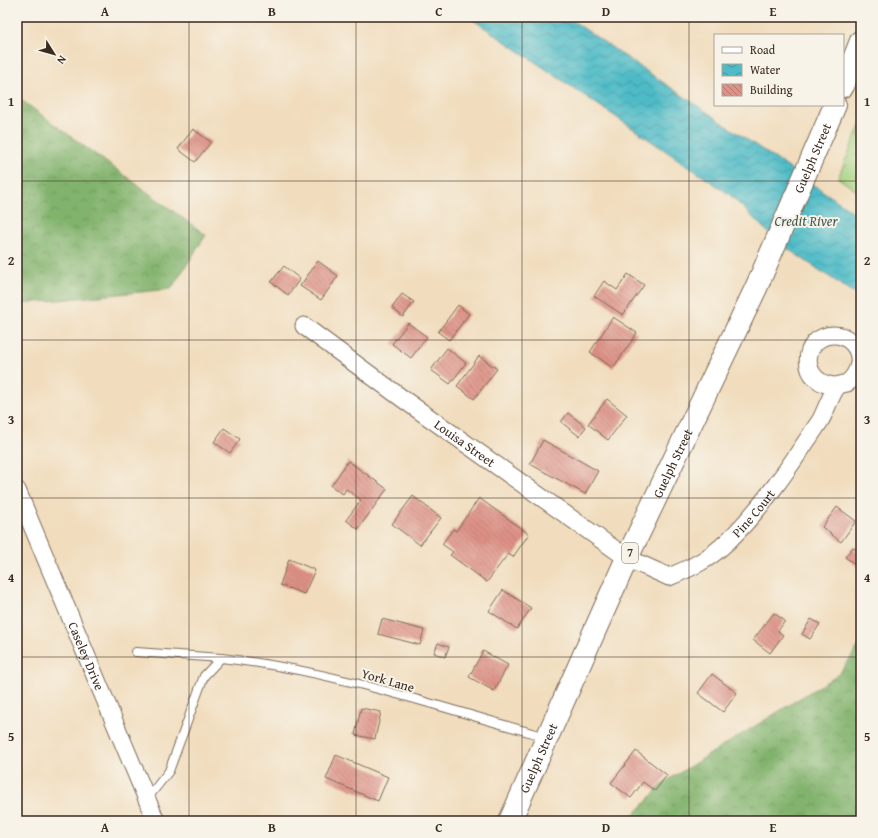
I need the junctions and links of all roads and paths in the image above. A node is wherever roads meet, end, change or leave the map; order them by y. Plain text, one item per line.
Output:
1 (861, 41) edge
2 (844, 84) edge
3 (835, 106) edge
4 (304, 326) dead end
5 (838, 386) dead end
6 (17, 490) edge
7 (627, 558) junction
8 (136, 652) dead end
9 (221, 658) junction
10 (546, 737) junction
11 (147, 799) junction
12 (156, 821) edge
13 (510, 821) edge

1 - 2 main road
3 - 7 main road, Guelph Street / 7
4 - 7 street, Louisa Street
5 - 7 street, Pine Court
6 - 11 street, Caseley Drive
7 - 10 main road, Guelph Street / 7
8 - 9 lane, York Lane
9 - 10 lane, York Lane
9 - 11 lane
10 - 13 main road, Guelph Street / 7
11 - 12 street, Caseley Drive

